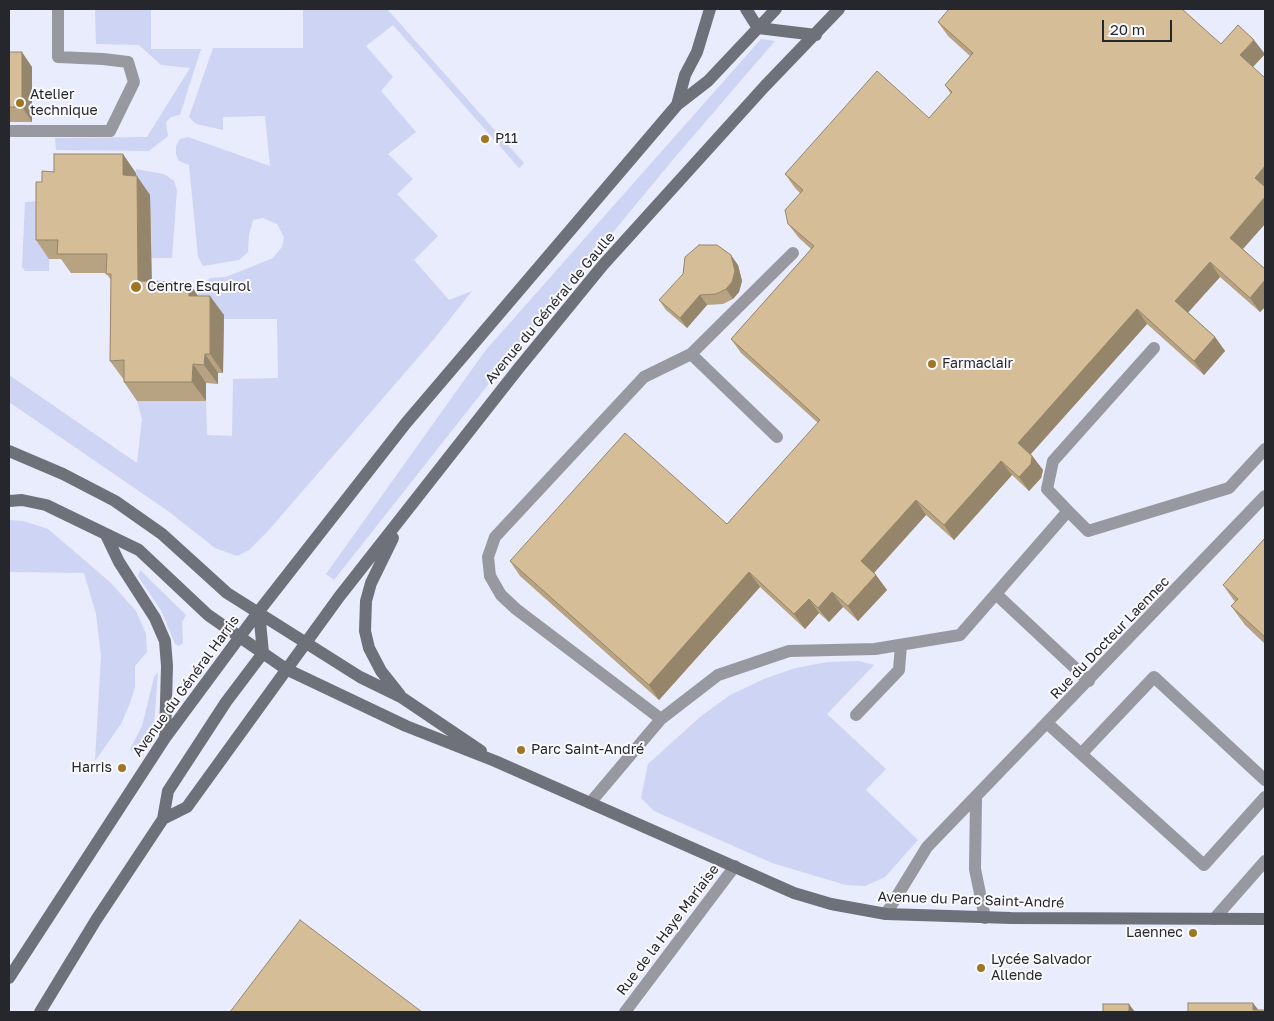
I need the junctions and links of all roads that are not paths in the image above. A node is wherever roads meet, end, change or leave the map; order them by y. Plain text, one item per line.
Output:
1 (58, 9) edge
2 (710, 9) edge
3 (746, 9) edge
4 (776, 9) edge
5 (839, 9) edge
6 (758, 28) junction
7 (816, 35) junction
8 (677, 105) junction
9 (9, 131) edge
10 (793, 253) dead end
11 (1154, 348) dead end
12 (691, 354) junction
13 (777, 437) dead end
14 (1265, 449) edge
15 (9, 451) edge
16 (1265, 496) edge
17 (9, 501) edge
18 (1068, 511) junction
19 (404, 516) junction
20 (106, 534) junction
21 (997, 594) junction
22 (259, 611) junction
23 (240, 637) junction
24 (305, 643) junction
25 (901, 645) junction
26 (262, 653) junction
27 (286, 669) junction
28 (1088, 681) junction
29 (401, 697) junction
30 (856, 715) dead end
31 (661, 719) junction
32 (1048, 724) junction
33 (165, 738) junction
34 (1081, 754) junction
35 (495, 761) junction
36 (1265, 780) edge
37 (1265, 797) edge
38 (976, 799) junction
39 (590, 803) junction
40 (163, 819) junction
41 (1265, 861) edge
42 (735, 866) junction
43 (886, 914) junction
44 (985, 918) junction
45 (1214, 919) junction
46 (1265, 919) edge
47 (9, 978) edge
48 (40, 1012) edge
49 (625, 1012) edge

1 - 9 street
2 - 8 main road
3 - 6 main road
4 - 6 main road
5 - 7 main road, Avenue du Général de Gaulle
6 - 7 main road
6 - 8 main road
7 - 19 main road, Avenue du Général de Gaulle
8 - 22 main road
10 - 12 street
11 - 18 street
12 - 13 street
12 - 31 street
14 - 18 street
15 - 22 main road
16 - 28 street, Rue du Docteur Laennec
17 - 20 main road
18 - 21 street
19 - 24 main road, Avenue du Général de Gaulle
19 - 29 main road
20 - 23 main road
20 - 33 main road
21 - 25 street
21 - 28 street
22 - 23 main road, Avenue du Général Harris
22 - 24 main road
22 - 26 main road, Avenue du Général Harris
23 - 26 main road
23 - 33 main road, Avenue du Général Harris
24 - 27 main road
24 - 29 main road
25 - 30 street
25 - 31 street
26 - 27 main road
26 - 40 main road
27 - 35 main road
27 - 40 main road
28 - 32 street, Rue du Docteur Laennec
29 - 35 main road
31 - 39 street
32 - 34 street
32 - 38 street, Rue du Docteur Laennec
33 - 47 main road, Avenue du Général Harris
34 - 36 street
34 - 37 street
35 - 39 main road, Avenue du Parc Saint-André
38 - 43 street, Rue du Docteur Laennec
38 - 44 street
39 - 42 main road, Avenue du Parc Saint-André
40 - 48 main road
41 - 45 street
42 - 43 main road, Avenue du Parc Saint-André
42 - 49 street, Rue de la Haye Mariaise
43 - 44 main road, Avenue du Parc Saint-André
44 - 45 main road, Avenue du Parc Saint-André
45 - 46 main road, Avenue du Parc Saint-André

